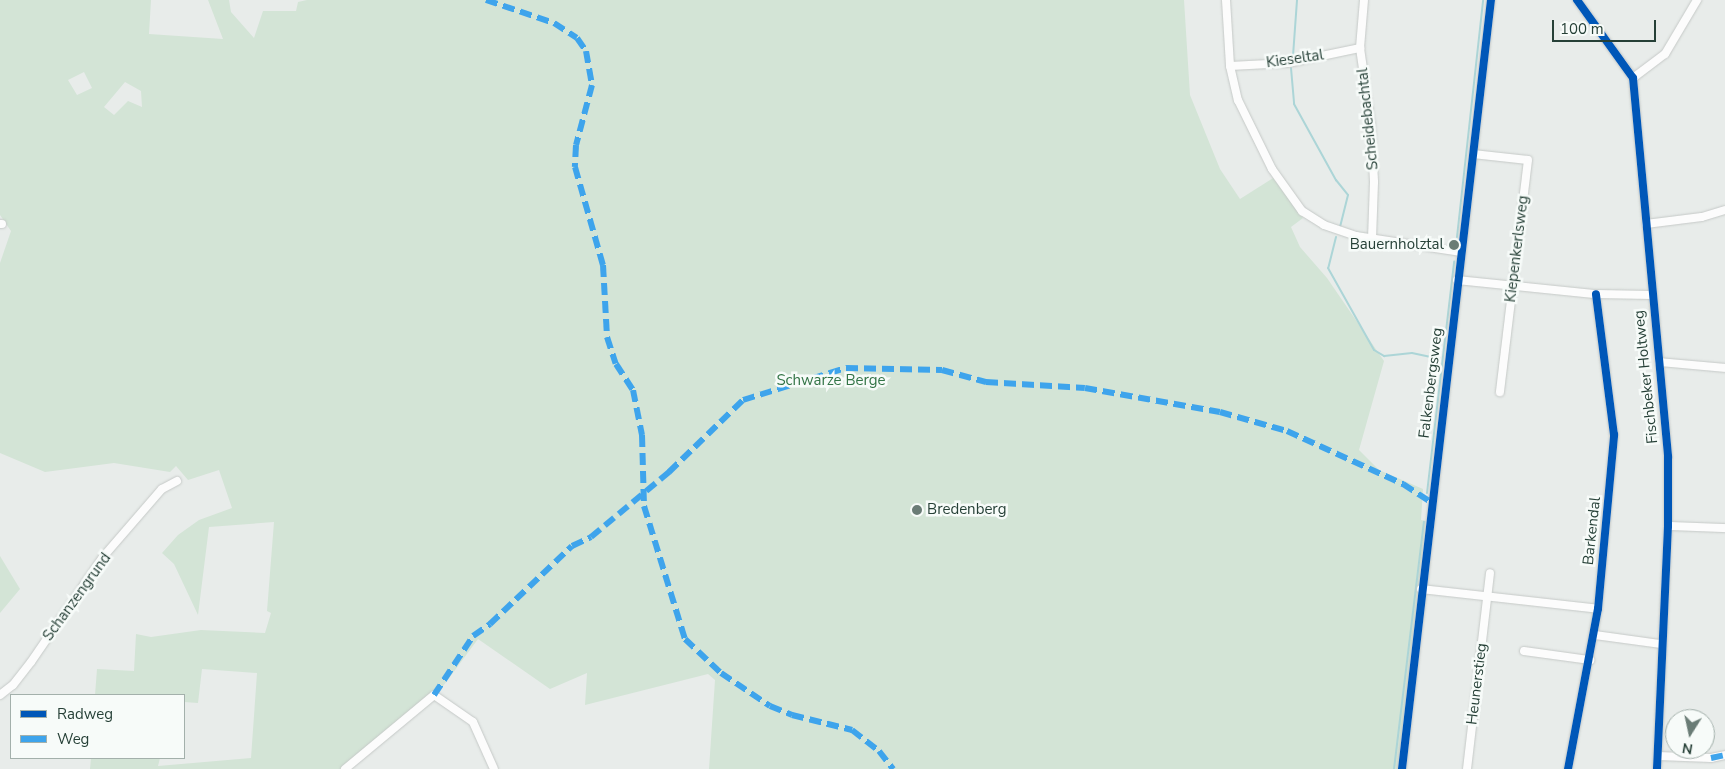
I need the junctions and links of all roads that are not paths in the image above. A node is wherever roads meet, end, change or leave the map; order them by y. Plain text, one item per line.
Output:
1 (1226, 0) edge
2 (1364, 0) edge
3 (1491, 0) edge
4 (1577, 0) edge
5 (1696, 0) edge
6 (1360, 48) junction
7 (1230, 66) junction
8 (1633, 78) junction
9 (1473, 154) junction
10 (1725, 210) edge
11 (1646, 224) junction
12 (1372, 239) junction
13 (1460, 252) junction
14 (1457, 280) junction
15 (1513, 286) junction
16 (1596, 294) junction
17 (1652, 295) junction
18 (1659, 362) junction
19 (1725, 368) edge
20 (1500, 392) dead end
21 (177, 481) dead end
22 (1668, 526) junction
23 (1725, 528) edge
24 (1490, 573) dead end
25 (1421, 589) junction
26 (1488, 598) junction
27 (1598, 609) junction
28 (1595, 634) junction
29 (1661, 644) junction
30 (1524, 651) dead end
31 (1590, 660) junction
32 (0, 694) edge
33 (1725, 755) edge
34 (1658, 756) junction
35 (345, 769) edge
36 (494, 769) edge
37 (1402, 769) edge
38 (1467, 769) edge
39 (1568, 769) edge
40 (1657, 769) edge

1 - 7 street
2 - 6 street, Scheidebachtal
3 - 9 street, Falkenbergsweg
4 - 8 street
5 - 8 street
6 - 7 street, Kieseltal
6 - 12 street, Scheidebachtal
7 - 12 street
8 - 11 street, Fischbeker Holtweg
9 - 13 street, Falkenbergsweg
9 - 15 street, Kiepenkerlsweg
10 - 11 street
11 - 17 street, Fischbeker Holtweg
12 - 13 street
13 - 14 street, Falkenbergsweg
14 - 15 street
14 - 25 street, Falkenbergsweg
15 - 16 street
15 - 20 street, Kiepenkerlsweg
16 - 17 street
16 - 27 street, Barkendal
17 - 18 street, Fischbeker Holtweg
18 - 19 street
18 - 22 street, Fischbeker Holtweg
21 - 32 street, Schanzengrund
22 - 23 street
22 - 29 street, Fischbeker Holtweg
24 - 26 street, Heunerstieg
25 - 26 street
25 - 37 street, Falkenbergsweg
26 - 27 street
26 - 38 street, Heunerstieg
27 - 28 street, Barkendal
28 - 29 street
28 - 31 street, Barkendal
29 - 34 street, Fischbeker Holtweg
30 - 31 street
31 - 39 street, Barkendal
33 - 34 street
34 - 40 street, Fischbeker Holtweg
35 - 36 street

